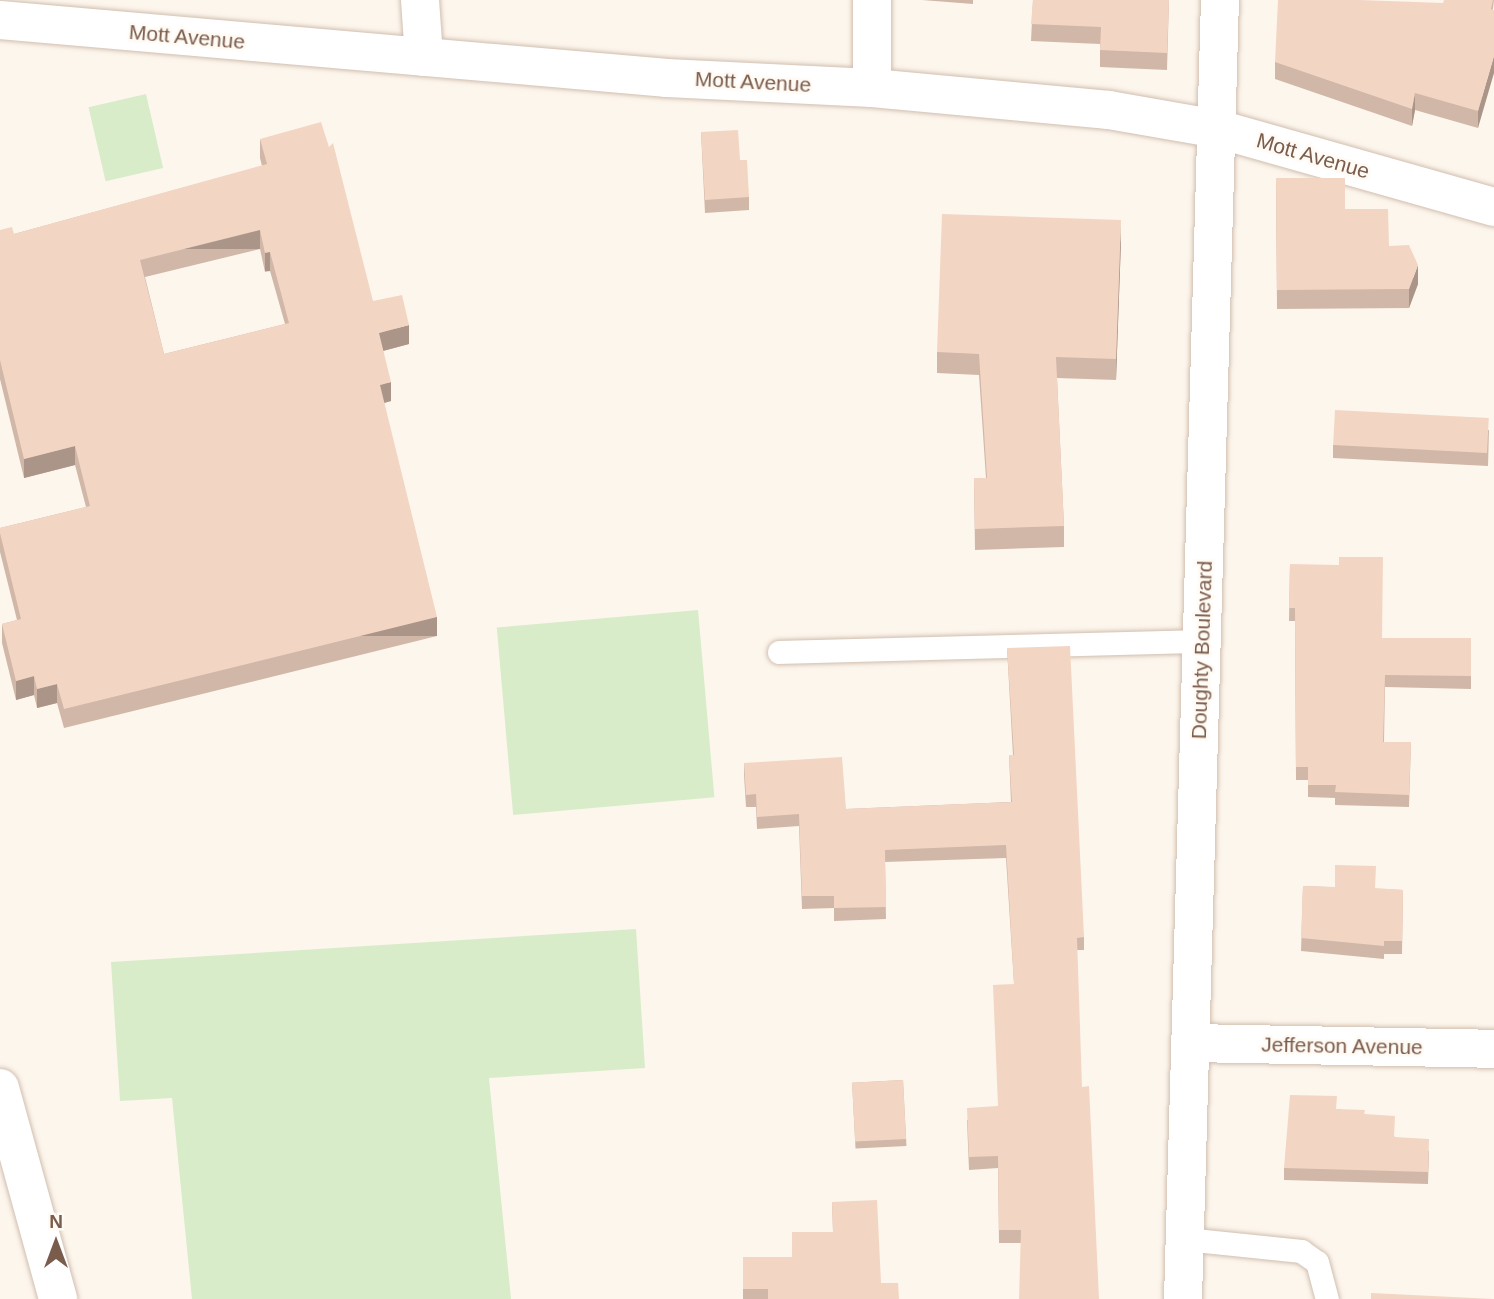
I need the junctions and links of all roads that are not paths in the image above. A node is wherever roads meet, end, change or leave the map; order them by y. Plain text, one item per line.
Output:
1 (421, 0) edge
2 (872, 0) edge
3 (1220, 0) edge
4 (0, 20) edge
5 (424, 57) junction
6 (872, 88) junction
7 (1218, 129) junction
8 (1494, 207) edge
9 (1202, 641) junction
10 (779, 652) dead end
11 (1191, 1044) junction
12 (1494, 1049) edge
13 (0, 1088) edge
14 (1185, 1239) junction
15 (58, 1299) edge
16 (1183, 1299) edge
17 (1327, 1299) edge

1 - 5 street
2 - 6 street
3 - 7 street, Doughty Boulevard
4 - 5 street, Mott Avenue
5 - 6 street, Mott Avenue
6 - 7 street, Mott Avenue
7 - 8 street, Mott Avenue
7 - 9 street, Doughty Boulevard
9 - 10 lane
9 - 11 street, Doughty Boulevard
11 - 12 street, Jefferson Avenue
11 - 14 street, Doughty Boulevard
13 - 15 street
14 - 16 street, Doughty Boulevard
14 - 17 lane

